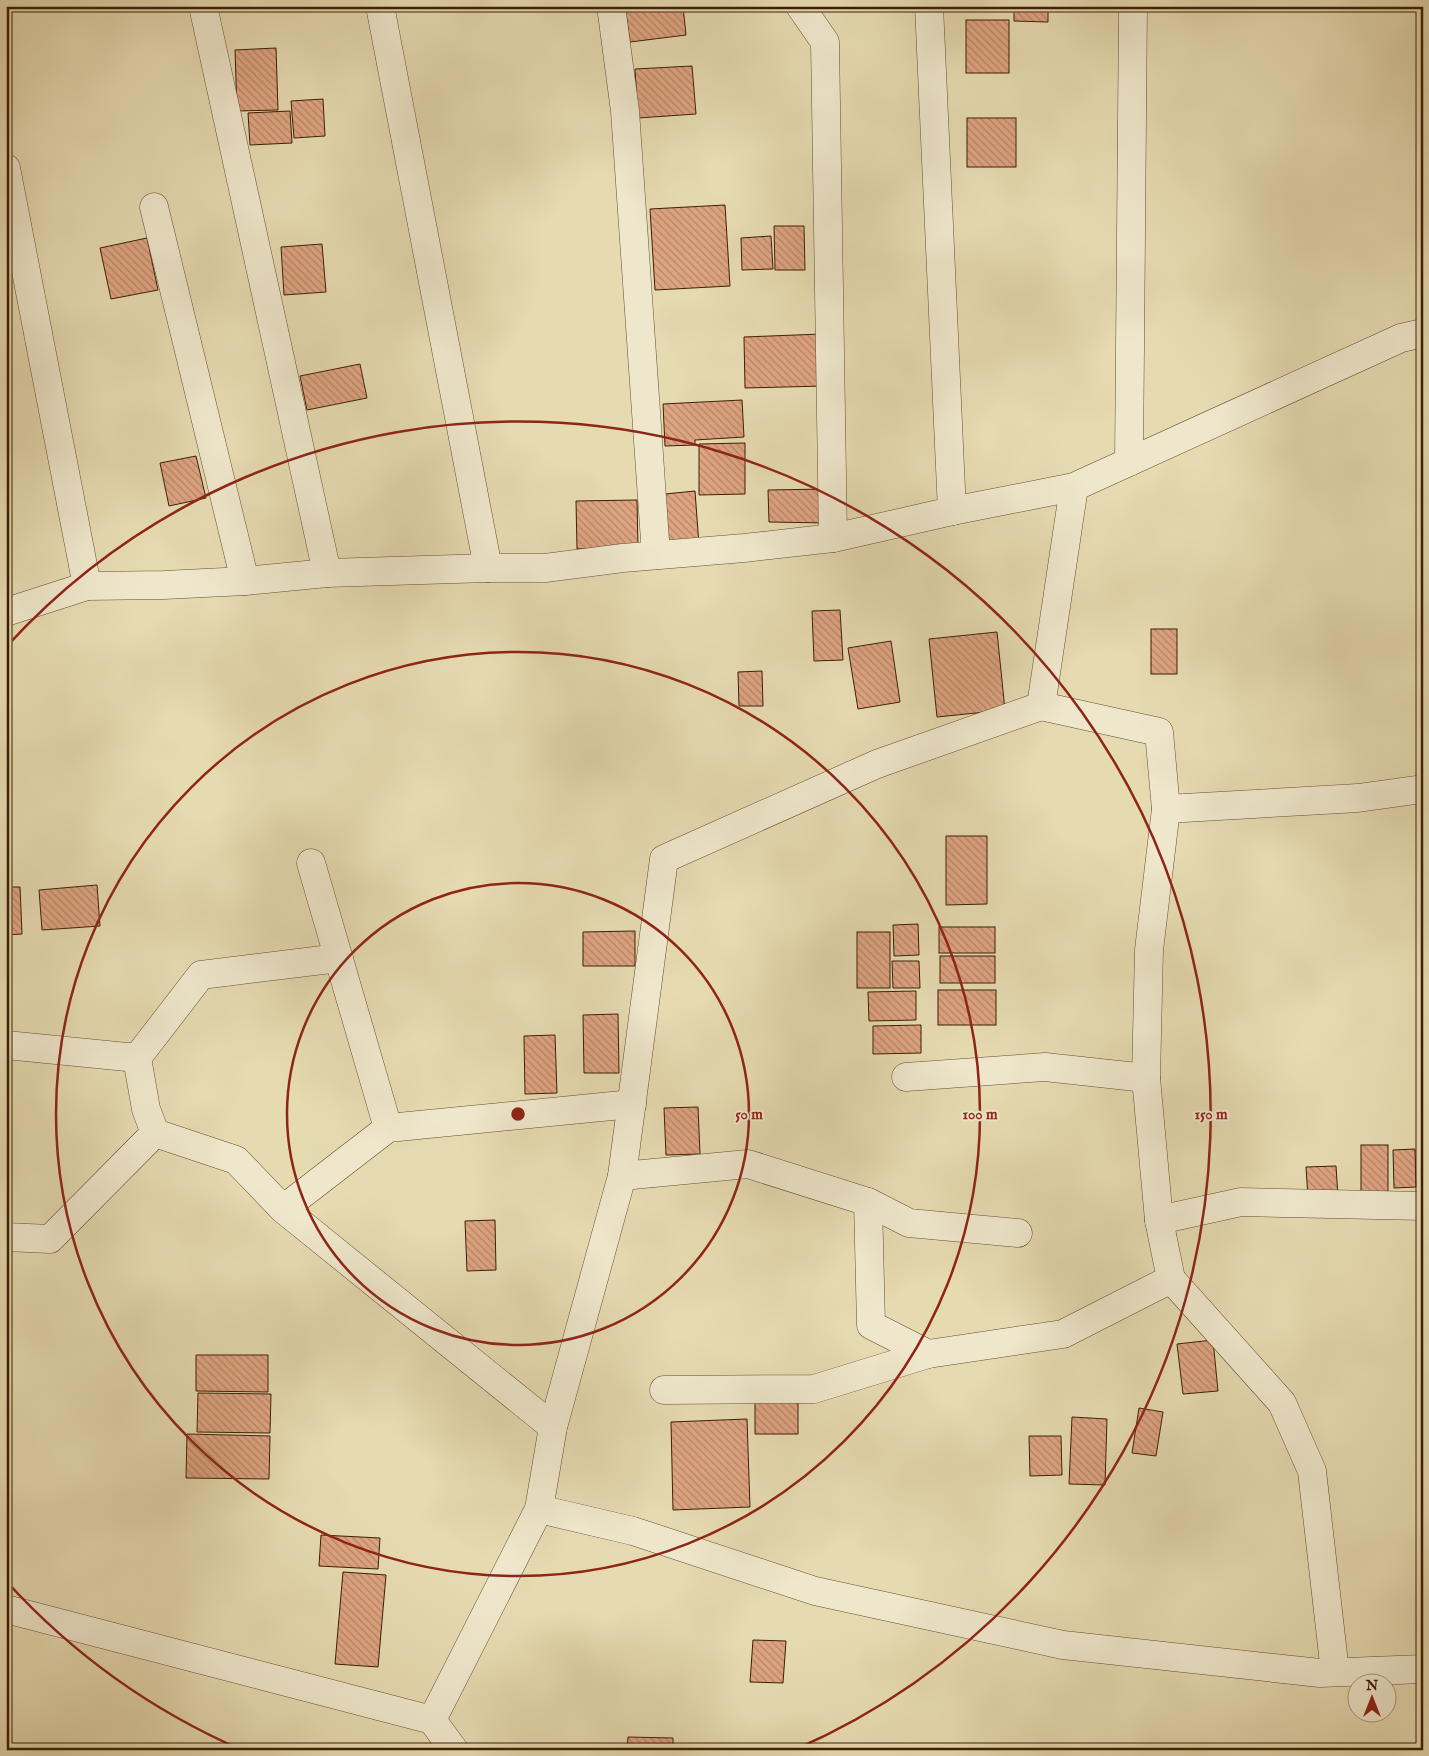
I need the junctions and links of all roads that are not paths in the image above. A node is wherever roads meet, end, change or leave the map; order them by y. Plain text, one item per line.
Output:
1 (203, 6) edge
2 (380, 6) edge
3 (611, 6) edge
4 (800, 6) edge
5 (928, 6) edge
6 (1133, 6) edge
7 (6, 168) edge
8 (154, 207) dead end
9 (1423, 333) edge
10 (1129, 462) junction
11 (1074, 487) junction
12 (952, 511) junction
13 (833, 538) junction
14 (656, 555) junction
15 (488, 568) junction
16 (327, 573) junction
17 (245, 581) junction
18 (87, 586) junction
19 (8, 605) edge
20 (1041, 706) junction
21 (1423, 788) edge
22 (1166, 809) junction
23 (311, 863) dead end
24 (338, 958) junction
25 (6, 1045) edge
26 (137, 1058) junction
27 (906, 1078) dead end
28 (1146, 1078) junction
29 (632, 1104) junction
30 (388, 1128) junction
31 (155, 1133) junction
32 (622, 1176) junction
33 (868, 1202) junction
34 (1423, 1206) edge
35 (282, 1209) junction
36 (1159, 1220) junction
37 (1018, 1233) dead end
38 (6, 1237) edge
39 (1171, 1279) junction
40 (928, 1354) junction
41 (664, 1390) dead end
42 (553, 1427) junction
43 (539, 1509) junction
44 (6, 1609) edge
45 (1423, 1668) edge
46 (1335, 1672) junction
47 (432, 1720) junction
48 (454, 1750) edge

1 - 16 street
2 - 15 street
3 - 14 street
4 - 13 street
5 - 12 street
6 - 10 street
7 - 18 street
8 - 17 street
9 - 10 street
10 - 11 street
11 - 12 street
11 - 20 street
12 - 13 street
13 - 14 street
14 - 15 street
15 - 16 street
16 - 17 street
17 - 18 street
18 - 19 street
20 - 22 street
20 - 29 street
21 - 22 street
22 - 28 street
23 - 24 street
24 - 26 street
24 - 30 street
25 - 26 street
26 - 31 street
27 - 28 street
28 - 36 street
29 - 30 street
29 - 32 street
30 - 35 street
31 - 35 street
31 - 38 street
32 - 33 street
32 - 42 street
33 - 37 street
33 - 40 street
34 - 36 street
35 - 42 street
36 - 39 street
39 - 40 street
39 - 46 street
40 - 41 street
42 - 43 street
43 - 46 street
43 - 47 street
44 - 47 street
45 - 46 street
47 - 48 street

